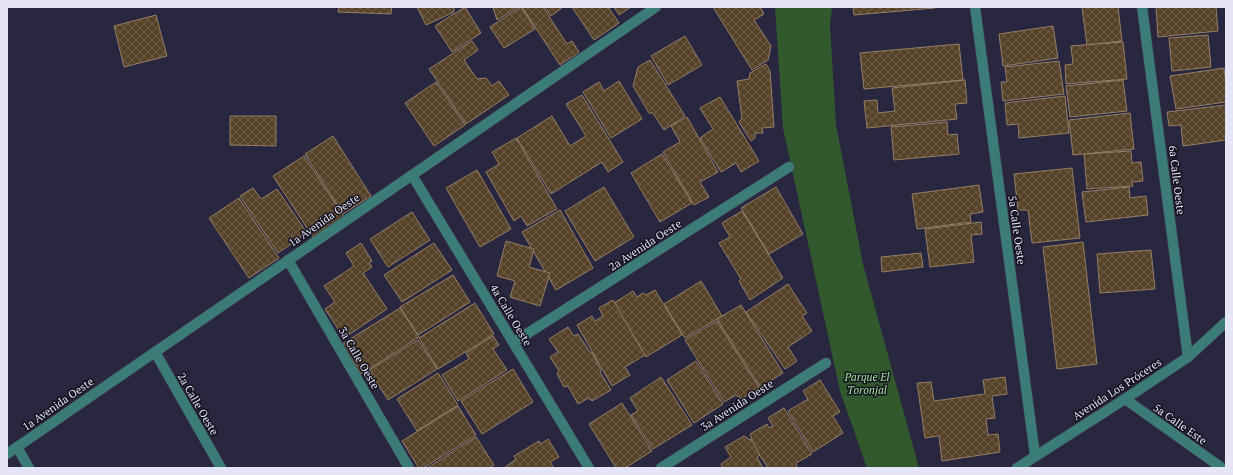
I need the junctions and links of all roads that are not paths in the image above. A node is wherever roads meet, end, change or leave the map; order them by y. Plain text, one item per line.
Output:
1 (656, 7) edge
2 (975, 7) edge
3 (1142, 7) edge
4 (789, 167) dead end
5 (412, 175) junction
6 (288, 260) junction
7 (1226, 322) edge
8 (514, 342) junction
9 (155, 352) junction
10 (1188, 357) junction
11 (826, 363) dead end
12 (1125, 400) junction
13 (17, 447) junction
14 (7, 454) edge
15 (1035, 455) junction
16 (29, 468) edge
17 (221, 468) edge
18 (409, 468) edge
19 (589, 468) edge
20 (661, 468) edge
21 (1017, 468) edge
22 (1220, 468) edge

1 - 5 street, 1a Avenida Oeste
2 - 15 street, 5a Calle Oeste
3 - 10 street, 6a Calle Oeste
4 - 8 street, 2a Avenida Oeste
5 - 6 street, 1a Avenida Oeste
5 - 8 street, 4a Calle Oeste
6 - 9 street, 1a Avenida Oeste
6 - 18 street, 3a Calle Oeste
7 - 10 street, Avenida Los Próceres
8 - 19 street, 4a Calle Oeste
9 - 13 street, 1a Avenida Oeste
9 - 17 street, 2a Calle Oeste
10 - 12 street, Avenida Los Próceres
11 - 20 street, 3a Avenida Oeste
12 - 15 street, Avenida Los Próceres
12 - 22 street, 5a Calle Este
13 - 14 street, 1a Avenida Oeste
13 - 16 street
15 - 21 street, Avenida Los Próceres

